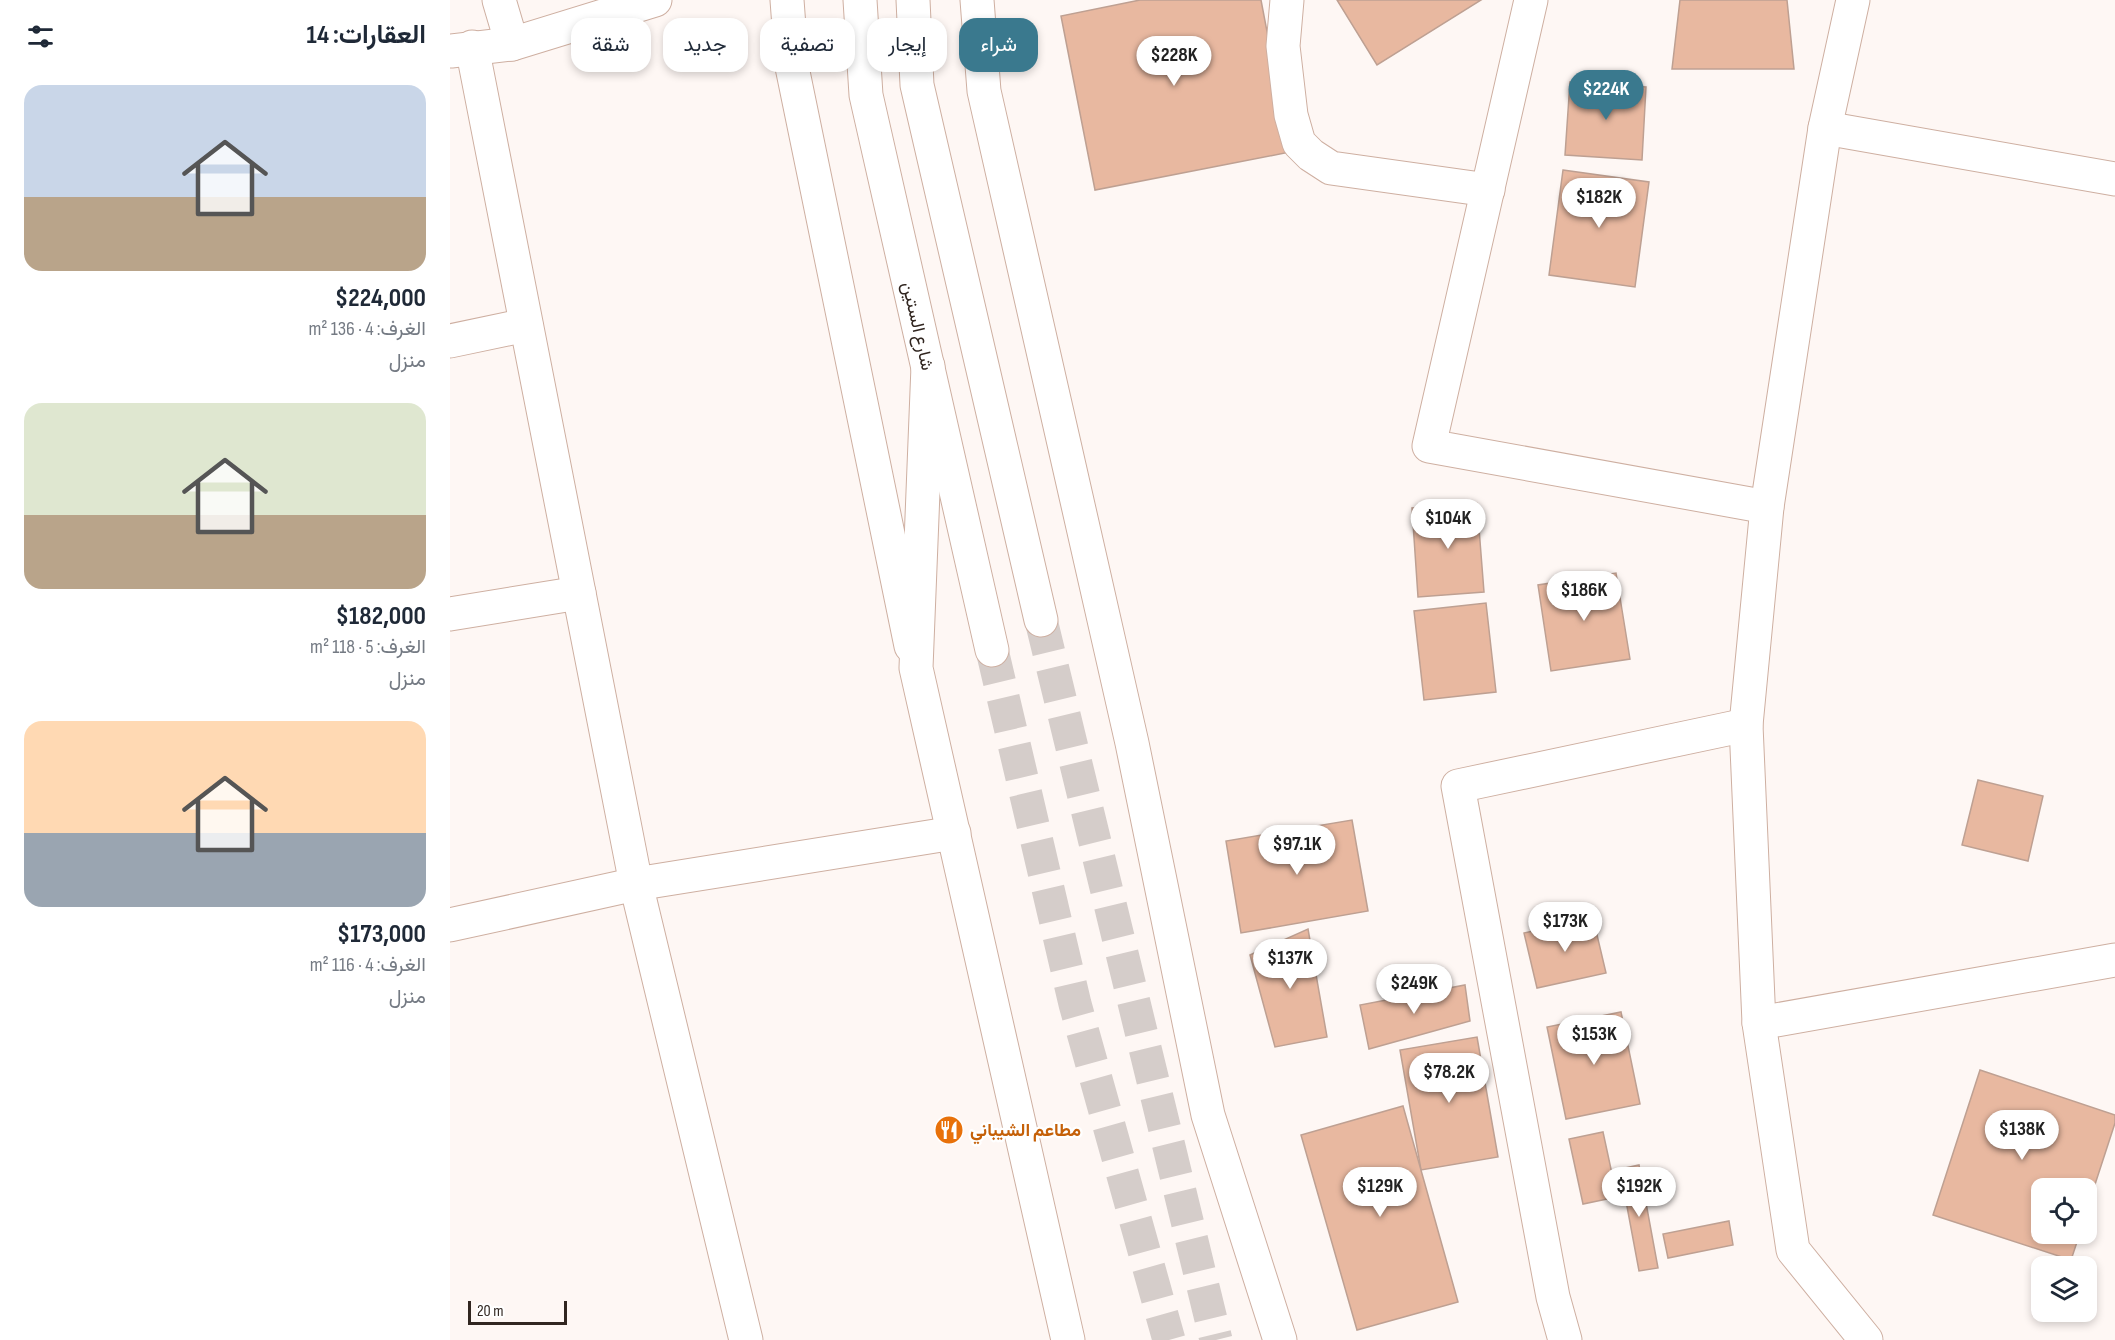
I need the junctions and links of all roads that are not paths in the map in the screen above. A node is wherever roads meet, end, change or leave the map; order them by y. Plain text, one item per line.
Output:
1 (499, 0) edge
2 (655, 0) edge
3 (787, 0) edge
4 (860, 0) edge
5 (913, 0) edge
6 (977, 0) edge
7 (1287, 0) edge
8 (1531, 0) edge
9 (1853, 0) edge
10 (512, 44) junction
11 (461, 49) edge
12 (1825, 128) junction
13 (2115, 179) edge
14 (1488, 190) junction
15 (526, 325) junction
16 (450, 341) edge
17 (928, 366) junction
18 (1767, 507) junction
19 (579, 593) junction
20 (450, 614) edge
21 (1041, 620) tunnel mouth
22 (992, 650) tunnel mouth
23 (916, 668) junction
24 (1746, 725) junction
25 (954, 833) junction
26 (636, 884) junction
27 (450, 925) edge
28 (2115, 960) edge
29 (1759, 1023) junction
30 (746, 1340) edge
31 (1068, 1340) edge
32 (1280, 1340) edge
33 (1565, 1340) edge
34 (1866, 1340) edge

1 - 10 main road
2 - 10 main road
3 - 23 main road
4 - 17 main road, شارع الستين
5 - 21 main road
6 - 32 main road
7 - 14 main road
8 - 14 main road
9 - 12 main road
10 - 11 main road
11 - 15 main road
12 - 13 main road
12 - 18 main road
14 - 18 main road
15 - 16 main road
15 - 19 main road
17 - 22 main road, شارع الستين
17 - 23 main road
18 - 24 main road
19 - 20 main road
19 - 26 main road
23 - 25 main road
24 - 29 main road
24 - 33 main road
25 - 26 main road
25 - 31 main road
26 - 27 main road
26 - 30 main road
28 - 29 main road
29 - 34 main road

